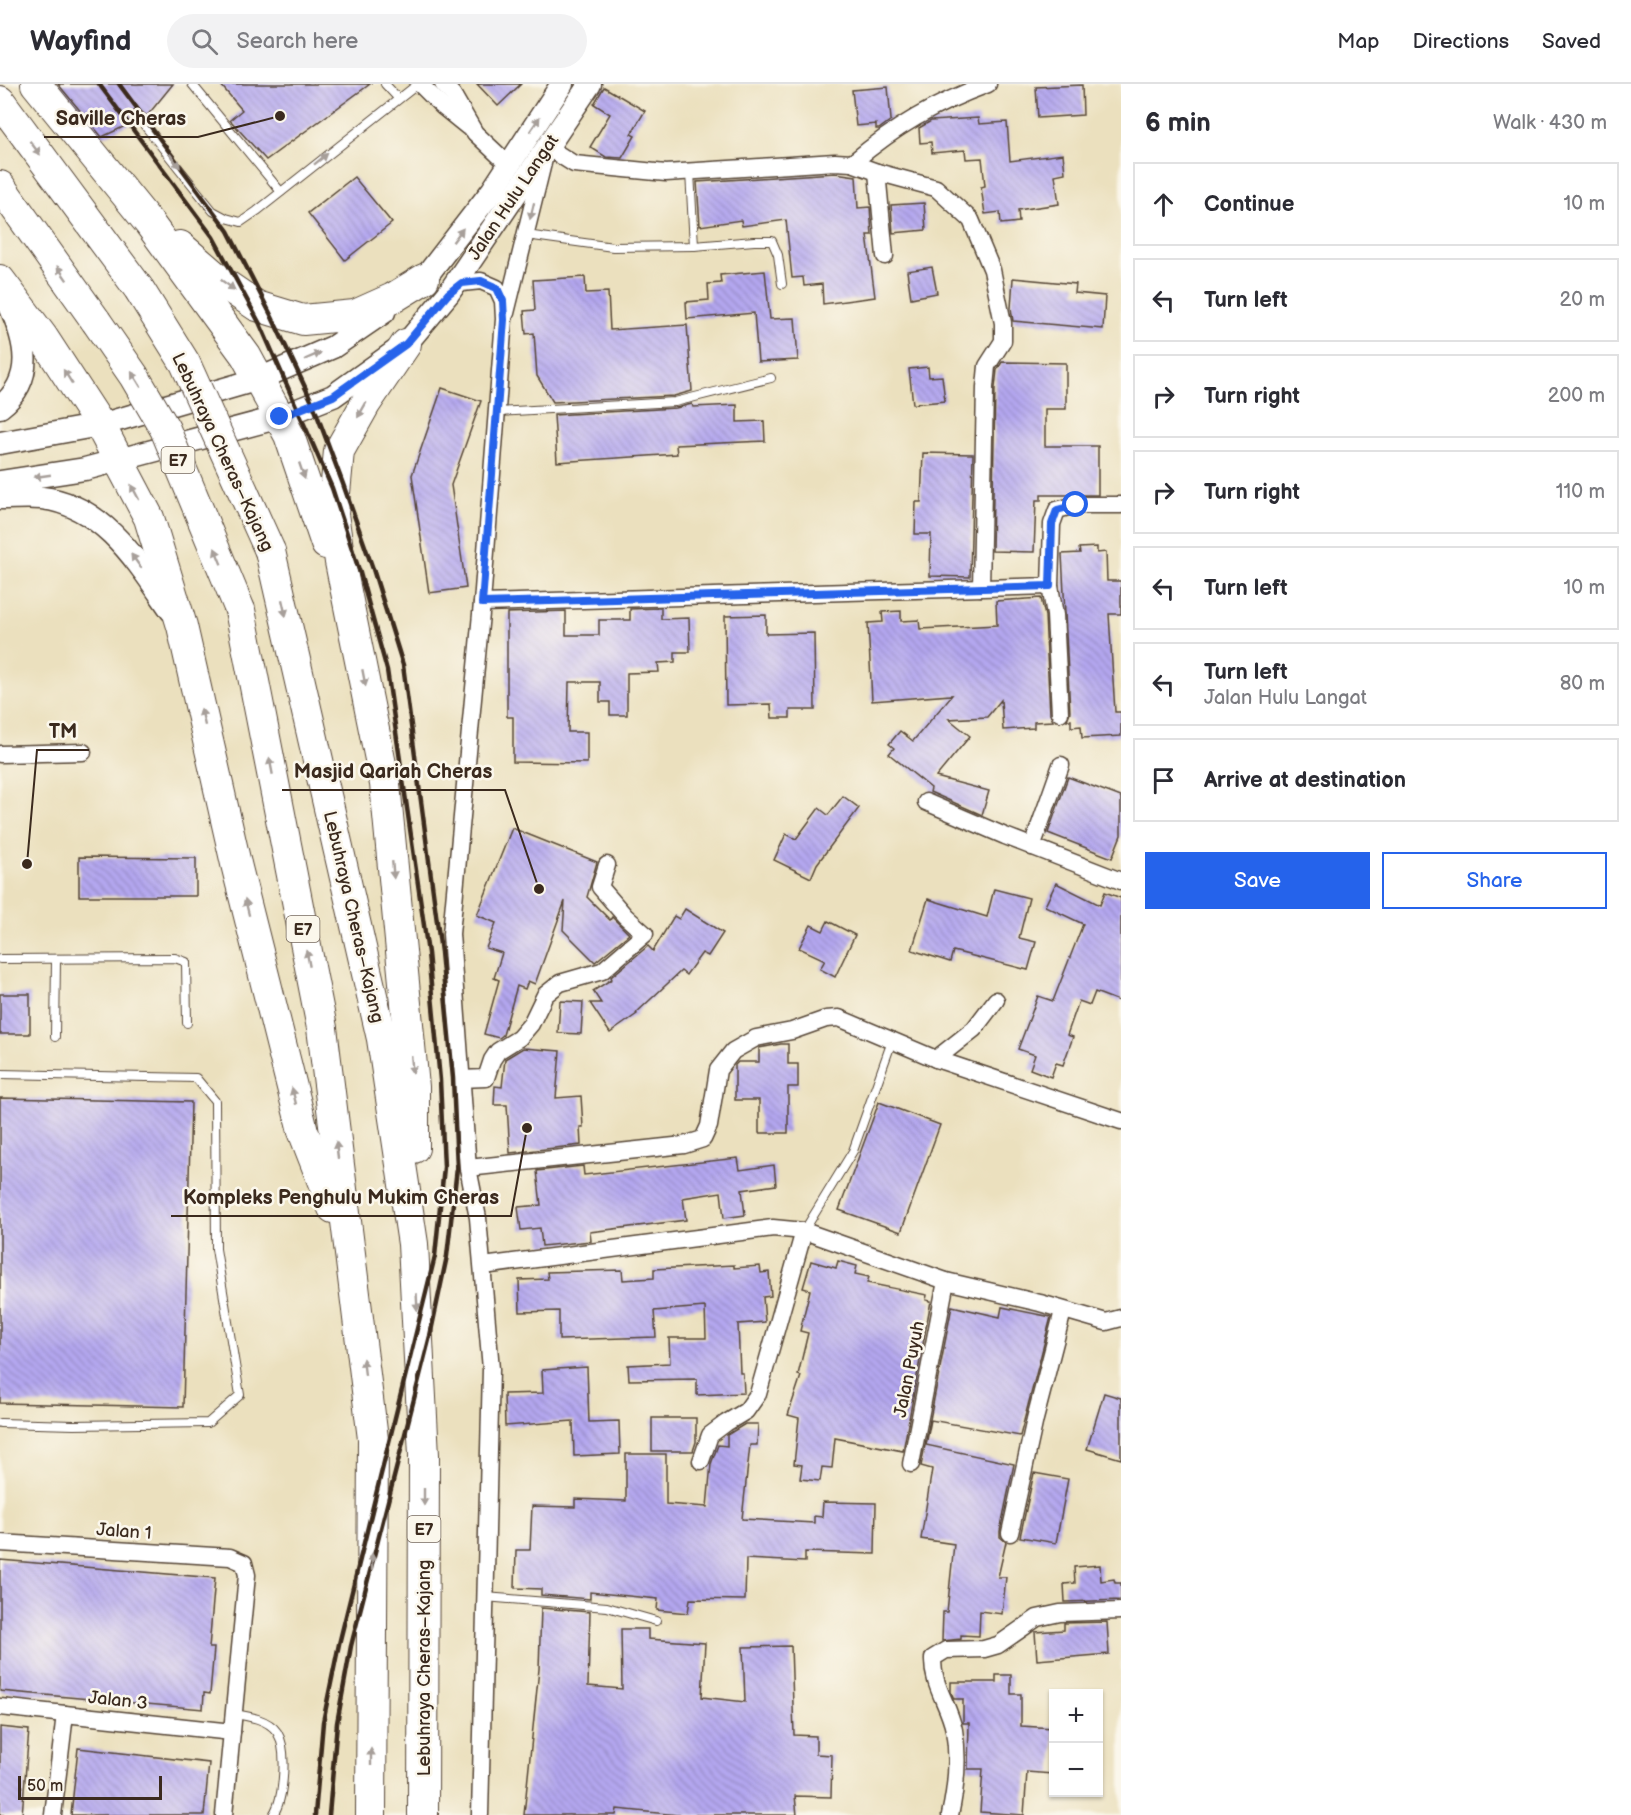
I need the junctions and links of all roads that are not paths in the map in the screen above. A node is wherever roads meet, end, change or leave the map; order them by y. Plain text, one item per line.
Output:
1 (36, 84) edge
2 (192, 84) edge
3 (385, 84) edge
4 (419, 84) edge
5 (443, 84) edge
6 (562, 84) edge
7 (590, 84) edge
8 (988, 84) edge
9 (398, 98) junction
10 (0, 101) edge
11 (137, 116) dead end
12 (475, 133) junction
13 (547, 147) junction
14 (852, 163) junction
15 (508, 164) junction
16 (690, 172) junction
17 (877, 172) junction
18 (0, 186) edge
19 (281, 192) junction
20 (149, 223) junction
21 (526, 235) junction
22 (694, 246) junction
23 (885, 256) dead end
24 (0, 281) edge
25 (782, 284) dead end
26 (436, 286) junction
27 (504, 320) junction
28 (406, 344) junction
29 (771, 378) dead end
30 (259, 379) junction
31 (0, 407) edge
32 (498, 412) junction
33 (280, 417) junction
34 (100, 426) junction
35 (0, 442) edge
36 (118, 460) junction
37 (0, 482) edge
38 (0, 498) edge
39 (1121, 505) edge
40 (1050, 586) junction
41 (981, 588) junction
42 (482, 603) junction
43 (352, 621) junction
44 (182, 626) junction
45 (1060, 713) dead end
46 (83, 752) dead end
47 (0, 754) edge
48 (1061, 765) dead end
49 (926, 802) dead end
50 (1032, 847) junction
51 (608, 866) dead end
52 (1121, 881) edge
53 (0, 959) edge
54 (56, 960) junction
55 (996, 1000) dead end
56 (187, 1023) dead end
57 (55, 1037) dead end
58 (892, 1041) junction
59 (936, 1059) junction
60 (0, 1074) edge
61 (462, 1079) junction
62 (1121, 1121) edge
63 (468, 1168) junction
64 (804, 1231) junction
65 (414, 1244) junction
66 (350, 1250) junction
67 (483, 1266) junction
68 (946, 1281) junction
69 (1063, 1311) junction
70 (1121, 1318) edge
71 (0, 1423) edge
72 (701, 1461) dead end
73 (911, 1464) dead end
74 (1010, 1533) dead end
75 (0, 1543) edge
76 (484, 1597) junction
77 (1121, 1611) edge
78 (656, 1621) dead end
79 (0, 1707) edge
80 (65, 1714) junction
81 (234, 1714) junction
82 (232, 1732) junction
83 (229, 1814) edge
84 (53, 1815) edge
85 (273, 1815) edge
86 (371, 1815) edge
87 (423, 1815) edge
88 (480, 1815) edge
89 (950, 1815) edge

1 - 20 highway
2 - 19 lane
3 - 9 lane
4 - 9 lane
4 - 12 street
5 - 12 street
15 -> 6 main road, Jalan Hulu Langat
7 - 13 main road, Jalan Hulu Langat
8 - 14 street
19 -> 9 lane
10 -> 65 highway, Lebuhraya Cheras–Kajang / E7, bridge
11 -> 19 lane
12 - 15 street
13 - 16 street
13 -> 21 street
13 - 26 main road, Jalan Hulu Langat
14 - 16 street
14 - 17 street
26 -> 15 main road, Jalan Hulu Langat
16 - 22 lane
17 - 23 street
17 - 41 street
66 -> 18 highway, E7, bridge
20 -> 26 highway
20 - 30 highway
21 - 22 lane
21 - 27 street
22 - 25 lane
24 - 31 main road
34 -> 24 highway
26 - 27 street
26 - 28 main road, Jalan Hulu Langat
30 -> 26 main road, Jalan Hulu Langat
27 - 32 street
28 - 33 main road, Jalan Hulu Langat
28 -> 43 highway
29 - 32 lane
30 - 33 highway
30 - 34 main road, Jalan Hulu Langat
32 - 42 street
33 - 36 main road, Jalan Hulu Langat
33 -> 43 highway
34 - 35 main road, Jalan Hulu Langat
34 - 36 highway
36 -> 37 main road, Jalan Hulu Langat
44 -> 36 highway
44 -> 38 main road
39 - 40 street
40 - 41 street
40 - 45 street
41 - 42 street
42 - 61 street
43 -> 65 highway
66 -> 44 highway
46 - 47 street
48 - 50 street
49 - 50 street
50 - 52 street
51 - 61 street
53 - 54 lane
54 - 56 lane
54 - 57 lane
55 - 59 street
58 - 59 street
58 - 63 street
58 - 64 lane
59 - 62 street
60 - 71 lane
61 - 63 street
63 - 67 street
64 - 67 street
64 - 68 street
64 - 72 street
65 -> 87 highway, Lebuhraya Cheras–Kajang / E7
86 -> 66 highway, E7
67 - 76 street
68 - 69 street
68 - 73 street, Jalan Puyuh
69 - 70 street
69 - 74 street
75 - 81 street, Jalan 1
76 - 78 lane
76 - 88 street
77 - 89 street
79 - 80 street, Jalan 3
80 - 82 street, Jalan 3
80 - 84 street
81 - 82 street
81 - 85 lane
82 - 83 street

